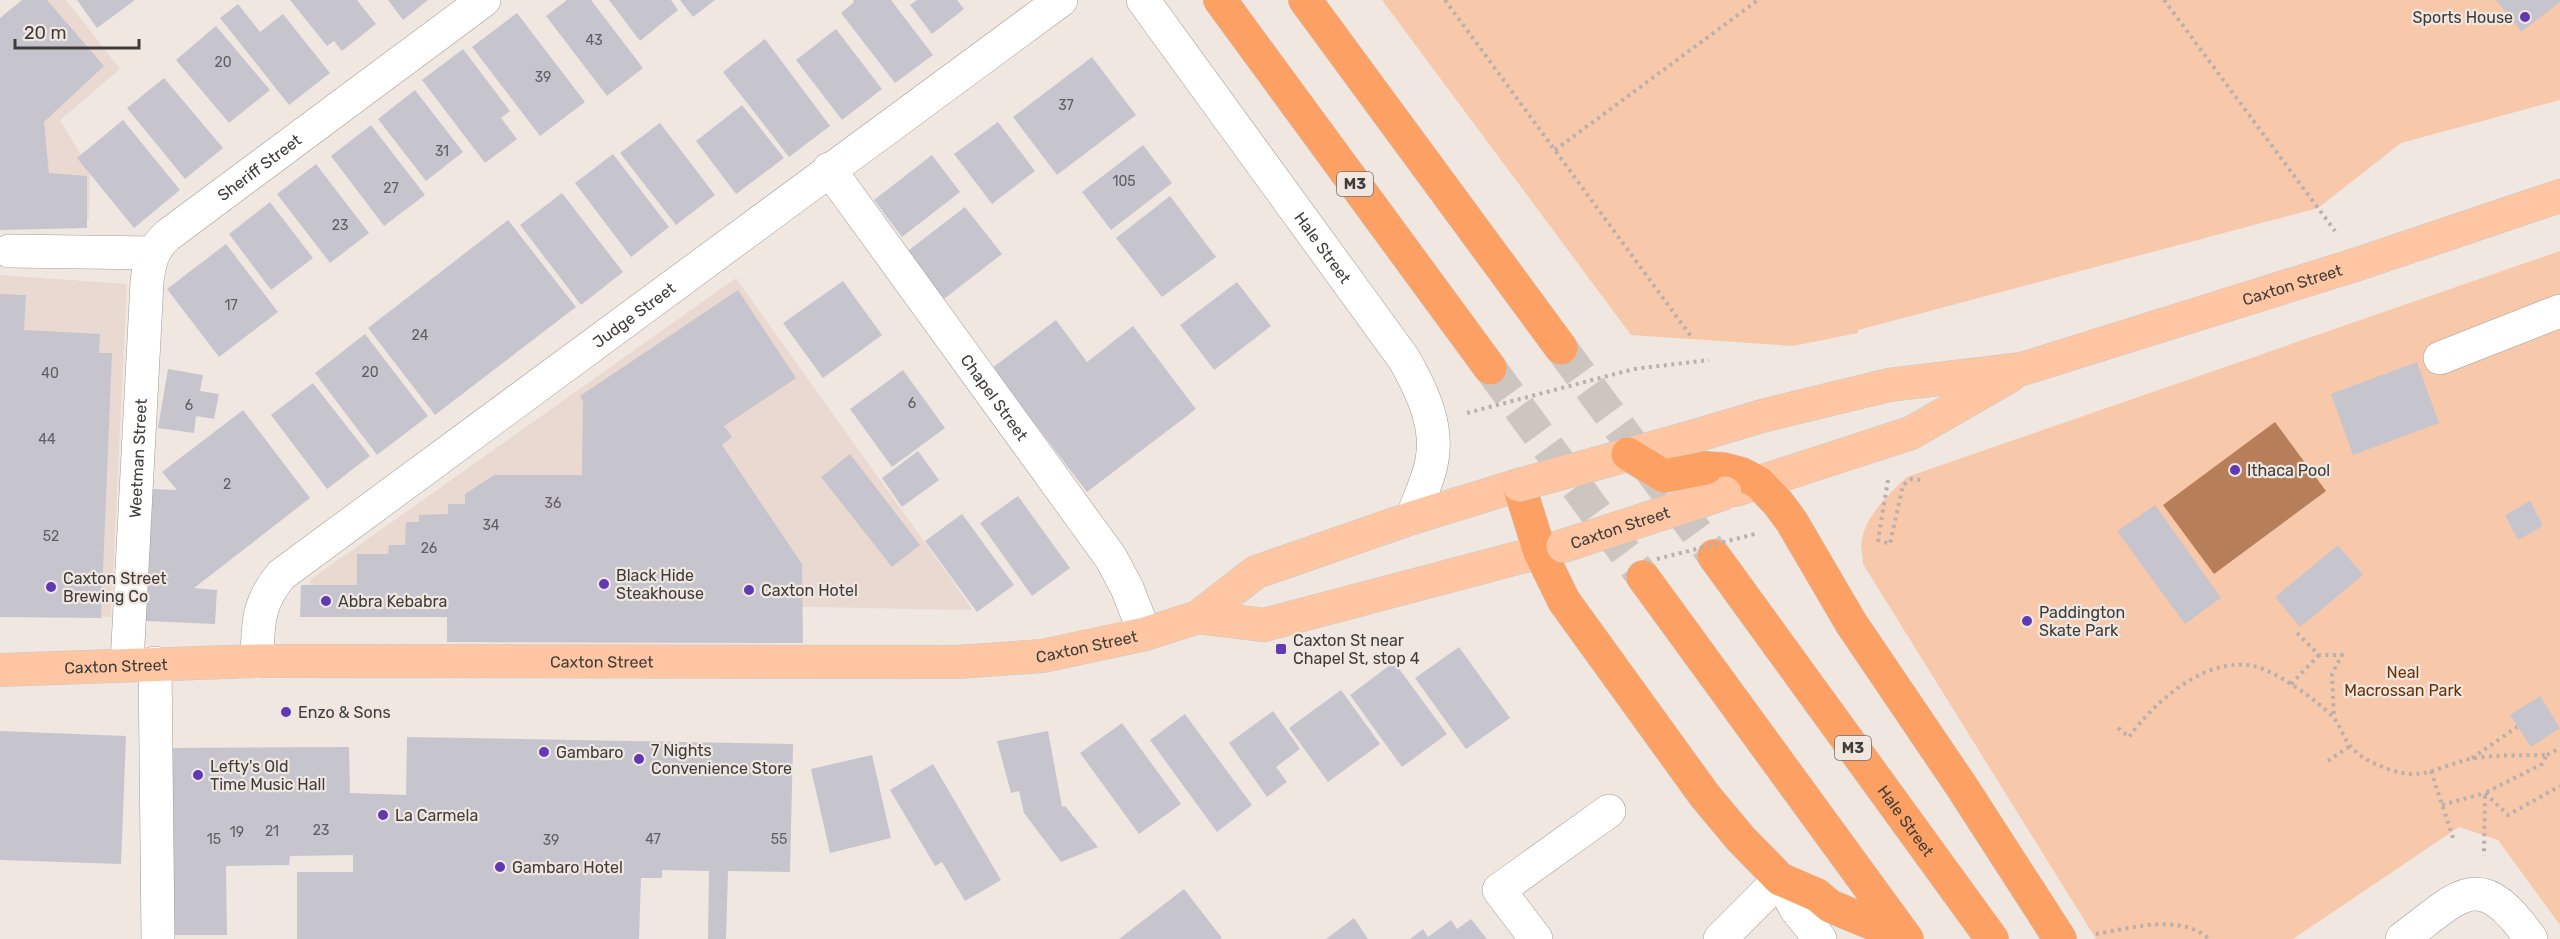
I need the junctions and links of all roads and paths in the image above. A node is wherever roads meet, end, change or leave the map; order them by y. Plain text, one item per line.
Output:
1 (484, 0) edge
2 (1061, 0) edge
3 (1143, 0) edge
4 (1220, 0) edge
5 (1305, 0) edge
6 (1445, 0) edge
7 (1758, 0) edge
8 (2164, 0) edge
9 (1555, 150) junction
10 (829, 169) junction
11 (2560, 196) edge
12 (9, 251) dead end
13 (153, 253) junction
14 (2358, 264) junction
15 (2560, 311) edge
16 (1693, 339) dead end
17 (1561, 348) tunnel mouth
18 (2440, 358) dead end
19 (1709, 360) dead end
20 (1491, 368) tunnel mouth
21 (2022, 369) junction
22 (1467, 414) dead end
23 (1628, 454) junction
24 (1890, 471) dead end
25 (1716, 480) junction
26 (1924, 480) dead end
27 (1759, 483) junction
28 (1519, 485) junction
29 (1412, 518) junction
30 (1755, 534) dead end
31 (1552, 549) junction
32 (1714, 556) tunnel mouth
33 (1648, 568) joint
34 (1198, 617) junction
35 (2297, 633) dead end
36 (1145, 634) junction
37 (2319, 655) junction
38 (257, 661) junction
39 (141, 664) junction
40 (0, 670) edge
41 (2291, 684) junction
42 (2334, 718) junction
43 (2517, 727) dead end
44 (2118, 728) dead end
45 (2350, 746) junction
46 (2560, 748) edge
47 (2547, 755) junction
48 (2471, 758) junction
49 (2328, 760) dead end
50 (2431, 771) junction
51 (2560, 786) edge
52 (2486, 793) junction
53 (2442, 805) junction
54 (1609, 811) dead end
55 (2453, 838) dead end
56 (1780, 879) junction
57 (2482, 893) junction
58 (2095, 934) dead end
59 (1906, 938) edge
60 (158, 939) edge
61 (1536, 939) edge
62 (1720, 939) edge
63 (1820, 939) edge
64 (1992, 939) edge
65 (2060, 939) edge
66 (2209, 939) edge
67 (2402, 939) edge
68 (2530, 939) edge

1 - 13 street, Sheriff Street
2 - 10 street, Judge Street
3 - 29 street, Hale Street
4 - 20 highway, M3
5 - 17 highway
6 - 9 path
7 - 9 path
8 - 14 path
9 - 16 path
10 - 36 street, Chapel Street
10 - 38 street, Judge Street
11 - 14 main road, Caxton Street
12 - 13 street
13 - 39 street, Weetman Street
14 - 21 main road, Caxton Street
15 - 18 street
19 - 22 path, bridge
21 - 23 main road, Caxton Street, bridge
21 - 27 main road, Caxton Street
23 - 25 highway, bridge
23 - 28 main road, Caxton Street, bridge
24 - 26 path
25 - 27 highway
25 - 31 main road, Caxton Street, bridge
27 - 65 highway
28 - 29 main road, Caxton Street
28 - 31 highway
29 - 34 main road, Caxton Street
30 - 33 path, bridge
31 - 34 main road, Caxton Street
31 - 56 highway
32 - 64 highway, Hale Street / M3
33 - 59 highway
34 - 36 main road, Caxton Street
35 - 37 path
36 - 38 main road, Caxton Street
37 - 41 path
37 - 42 path
38 - 39 main road, Caxton Street
39 - 40 main road, Caxton Street
39 - 60 street, Weetman Street
41 - 42 path
41 - 44 path
42 - 45 path
43 - 48 path
45 - 49 path
45 - 50 path
46 - 47 path
47 - 48 path
47 - 52 path
48 - 50 path
50 - 53 path
51 - 52 path
52 - 53 path
52 - 57 path
53 - 55 path
54 - 61 street
56 - 59 highway
56 - 62 street
56 - 63 street
57 - 67 street
57 - 68 street
58 - 66 path

